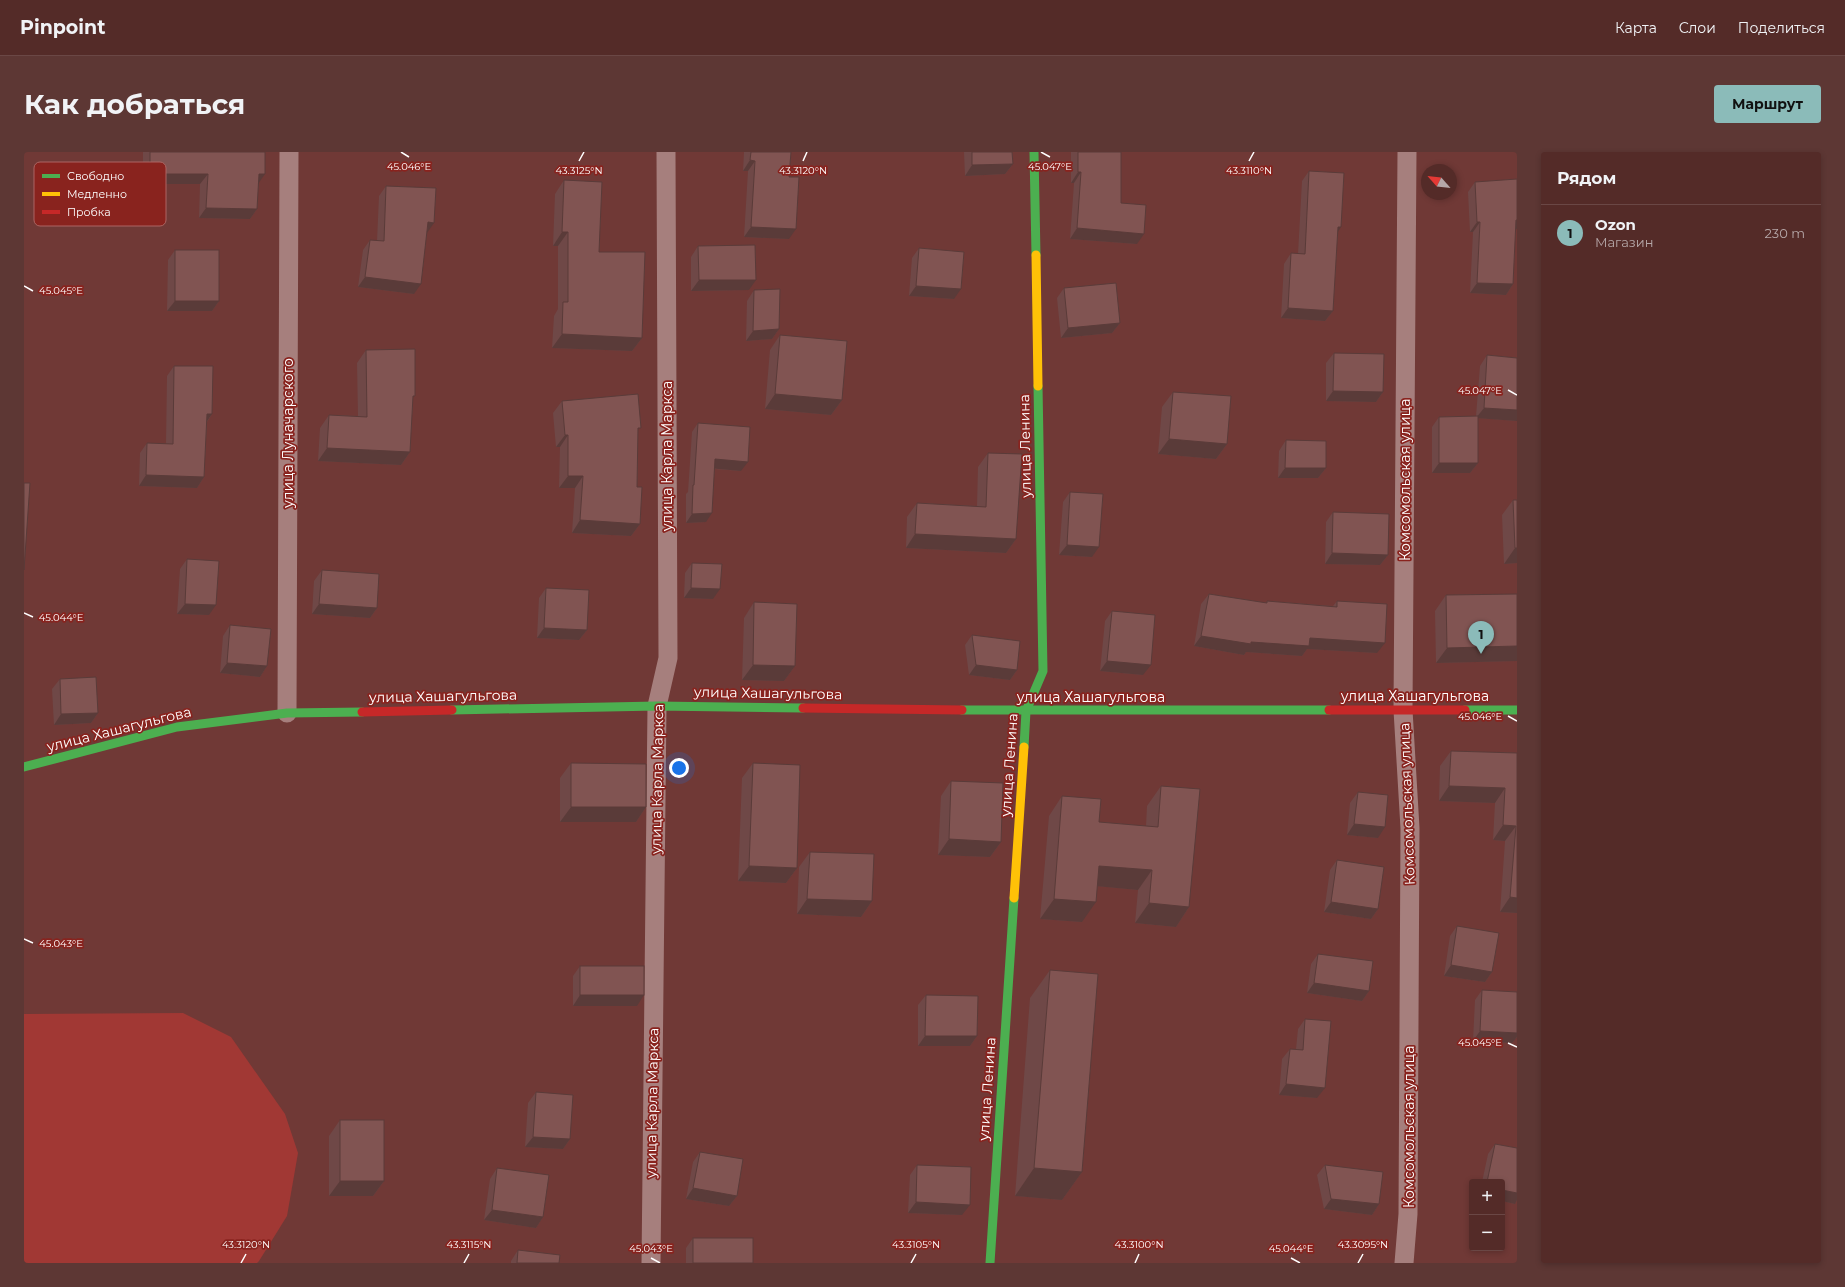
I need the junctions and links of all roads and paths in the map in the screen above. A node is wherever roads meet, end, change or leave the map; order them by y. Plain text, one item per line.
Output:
1 (289, 152) edge
2 (666, 152) edge
3 (1034, 152) edge
4 (1407, 152) edge
5 (657, 706) junction
6 (1403, 710) junction
7 (1517, 710) edge
8 (1026, 711) junction
9 (287, 713) junction
10 (24, 767) edge
11 (651, 1263) edge
12 (990, 1263) edge
13 (1404, 1263) edge

1 - 9 street, улица Луначарского
2 - 5 street, улица Карла Маркса
3 - 8 main road, улица Ленина
4 - 6 street, Комсомольская улица
5 - 8 main road, улица Хашагульгова
5 - 9 main road, улица Хашагульгова
5 - 11 street, улица Карла Маркса
6 - 7 main road, улица Хашагульгова
6 - 8 main road, улица Хашагульгова
6 - 13 street, Комсомольская улица
8 - 12 main road, улица Ленина
9 - 10 main road, улица Хашагульгова

